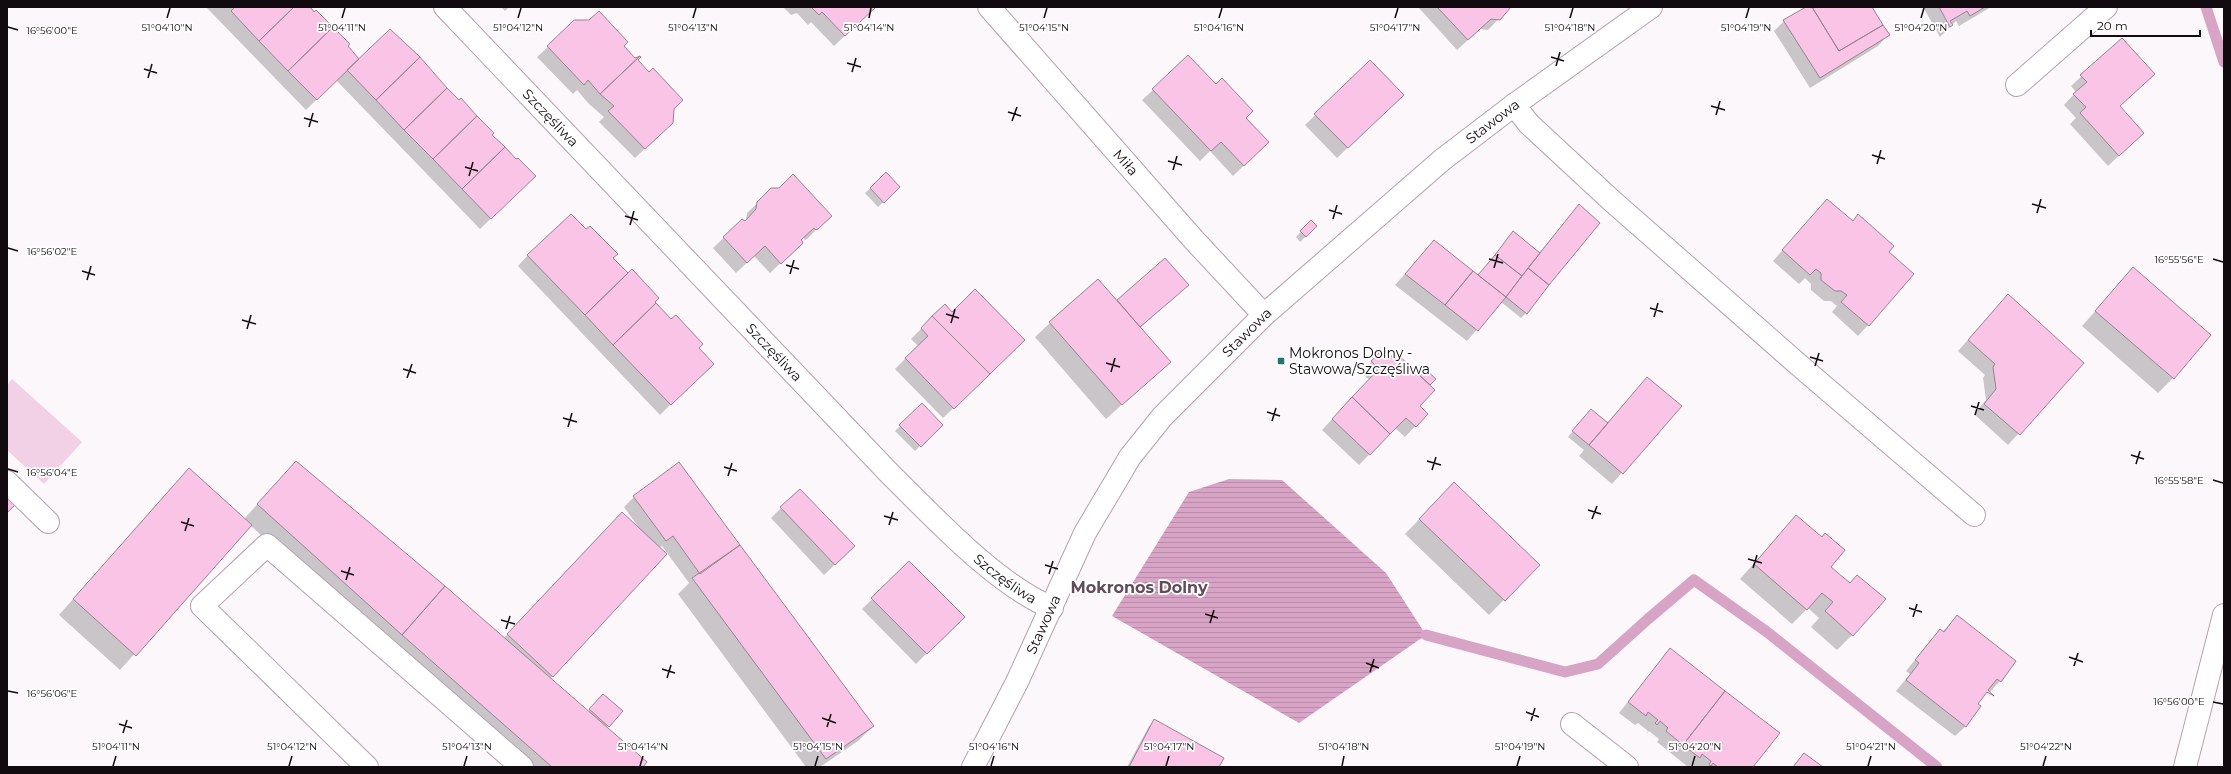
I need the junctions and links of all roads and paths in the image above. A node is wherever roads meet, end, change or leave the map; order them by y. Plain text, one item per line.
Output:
1 (445, 7) edge
2 (989, 7) edge
3 (2106, 7) edge
4 (1637, 11) edge
5 (2017, 85) dead end
6 (1514, 105) junction
7 (1264, 315) junction
8 (7, 482) edge
9 (1974, 516) dead end
10 (48, 522) dead end
11 (1052, 608) junction
12 (2224, 615) edge
13 (1572, 724) dead end
14 (367, 767) edge
15 (522, 767) edge
16 (973, 767) edge
17 (1627, 767) edge
18 (2185, 767) edge

1 - 11 street, Szczęśliwa
2 - 7 street, Miła
3 - 5 street
4 - 6 street, Stawowa
6 - 7 street, Stawowa
6 - 9 street
7 - 11 street, Stawowa
8 - 10 street
11 - 16 street, Stawowa
12 - 18 street
13 - 17 street
14 - 15 street

